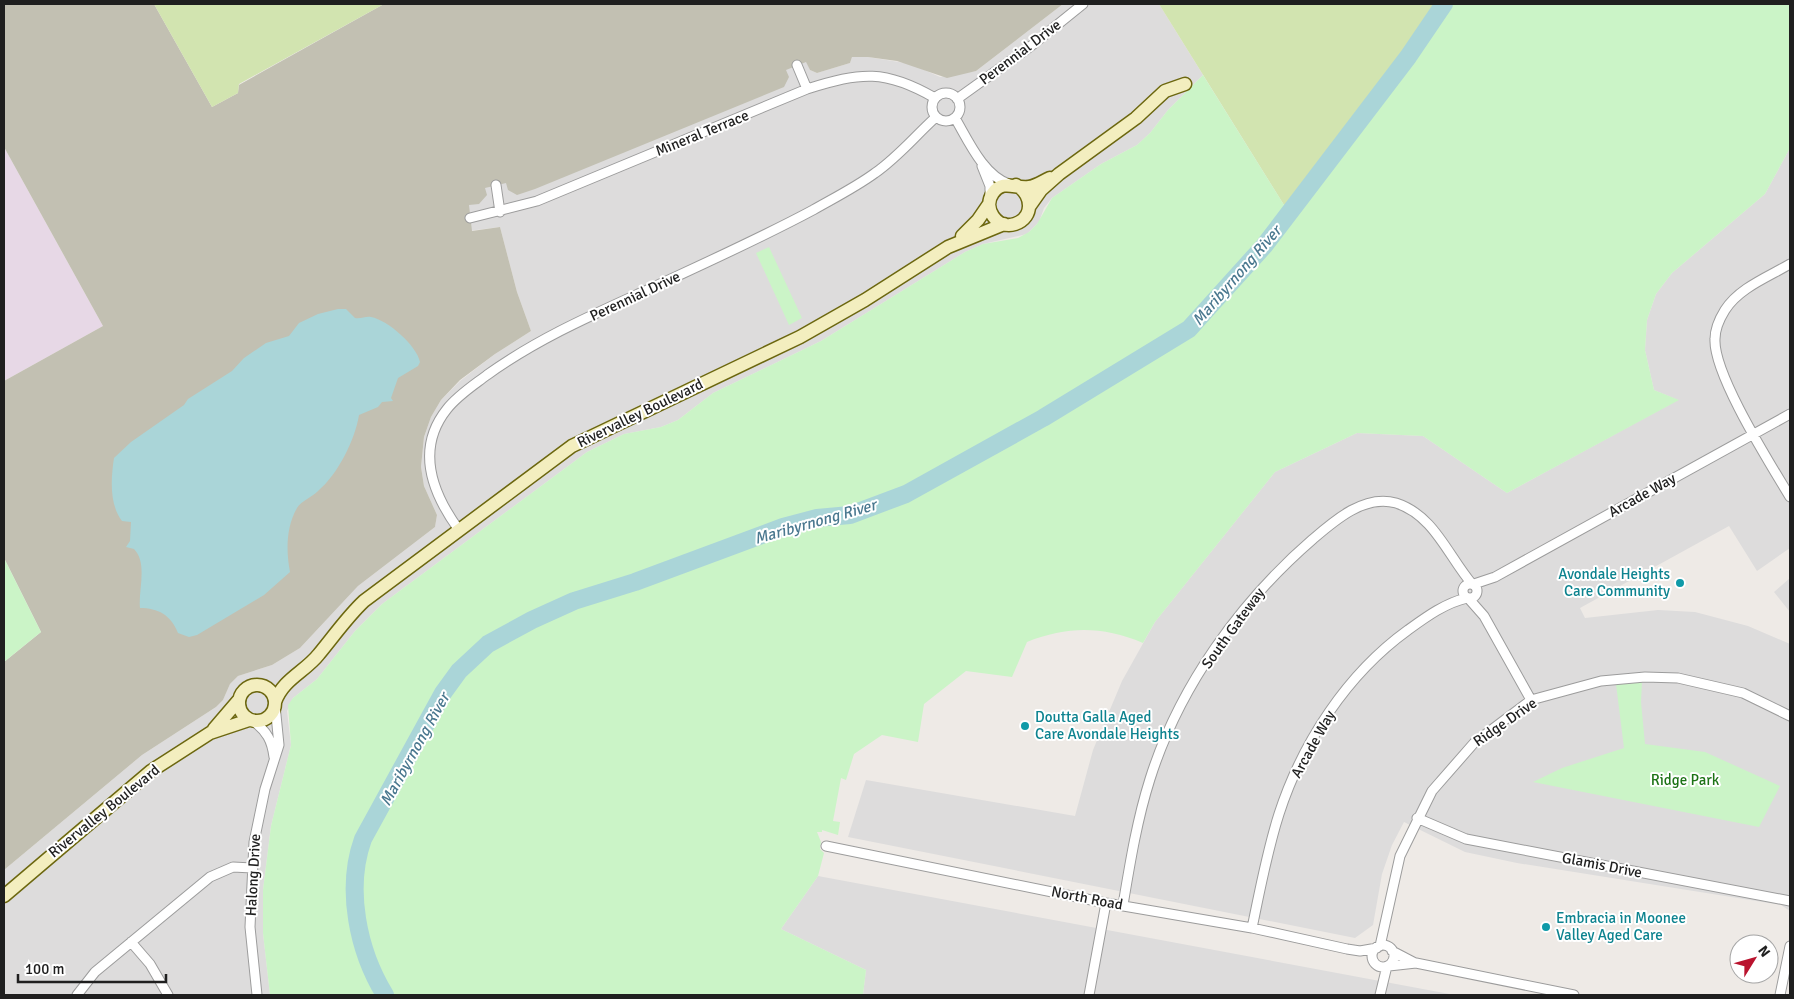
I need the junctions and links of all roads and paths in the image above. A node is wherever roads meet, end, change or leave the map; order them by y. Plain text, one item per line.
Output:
1 (1083, 4) edge
2 (797, 66) dead end
3 (1185, 84) dead end
4 (807, 89) junction
5 (935, 98) junction
6 (957, 99) junction
7 (936, 117) junction
8 (955, 118) junction
9 (976, 152) junction
10 (1059, 174) junction
11 (496, 185) dead end
12 (1013, 185) junction
13 (989, 201) junction
14 (1030, 207) junction
15 (500, 212) junction
16 (470, 218) dead end
17 (1004, 224) junction
18 (948, 247) junction
19 (1790, 264) edge
20 (1790, 414) edge
21 (1754, 434) junction
22 (1790, 497) edge
23 (459, 530) junction
24 (1471, 591) junction
25 (292, 677) junction
26 (255, 685) junction
27 (1531, 700) junction
28 (238, 701) junction
29 (275, 704) junction
30 (1790, 716) edge
31 (251, 721) junction
32 (210, 733) junction
33 (274, 758) junction
34 (1417, 818) junction
35 (826, 846) dead end
36 (252, 868) junction
37 (4, 896) edge
38 (1790, 901) edge
39 (1106, 902) junction
40 (1123, 905) junction
41 (1252, 928) junction
42 (131, 942) junction
43 (1790, 946) edge
44 (1385, 948) junction
45 (1347, 949) junction
46 (1374, 961) junction
47 (1416, 963) junction
48 (1388, 966) junction
49 (1380, 993) edge
50 (77, 995) edge
51 (168, 995) edge
52 (257, 995) edge
53 (1089, 995) edge
54 (1574, 995) edge
55 (1780, 995) edge

1 - 6 street, Perennial Drive
2 - 4 street
3 - 10 street
4 - 5 street, Mineral Terrace
4 - 15 street, Mineral Terrace
5 - 6 street
5 - 7 street
6 - 8 street
7 - 8 street
7 - 23 street, Perennial Drive
8 - 9 street
9 - 12 street
9 - 13 street
10 - 12 street
10 - 14 street
11 - 15 street
12 - 13 street
12 - 14 street
13 - 17 street
13 - 18 street, Rivervalley Boulevard
14 - 17 street
15 - 16 street, Mineral Terrace
17 - 18 street, Rivervalley Boulevard
18 - 23 street, Rivervalley Boulevard
19 - 21 street
20 - 21 street, Arcade Way
21 - 22 street
21 - 24 street, Arcade Way
23 - 25 street, Rivervalley Boulevard
24 - 27 street, South Gateway
24 - 40 street, South Gateway
24 - 41 street, Arcade Way
25 - 26 street, Rivervalley Boulevard
25 - 29 street, Rivervalley Boulevard
26 - 28 street
26 - 29 street
27 - 30 street, Ridge Drive
27 - 34 street, Ridge Drive
28 - 31 street
28 - 32 street, Rivervalley Boulevard
29 - 31 street
29 - 33 street, Halong Drive
31 - 32 street, Rivervalley Boulevard
31 - 33 street
32 - 37 street, Rivervalley Boulevard
33 - 36 street, Halong Drive
34 - 38 street, Glamis Drive
34 - 44 street, Ridge Drive
35 - 39 street, North Road
36 - 42 street
36 - 52 street, Halong Drive
39 - 40 street, North Road
39 - 53 street
40 - 41 street, North Road
41 - 45 street, North Road
42 - 50 street
42 - 51 street
43 - 55 street
44 - 45 street, North Road
44 - 46 street
44 - 47 street
44 - 48 street
45 - 46 street, North Road
46 - 48 street, North Road
46 - 49 street
47 - 48 street
47 - 54 street
48 - 49 street

